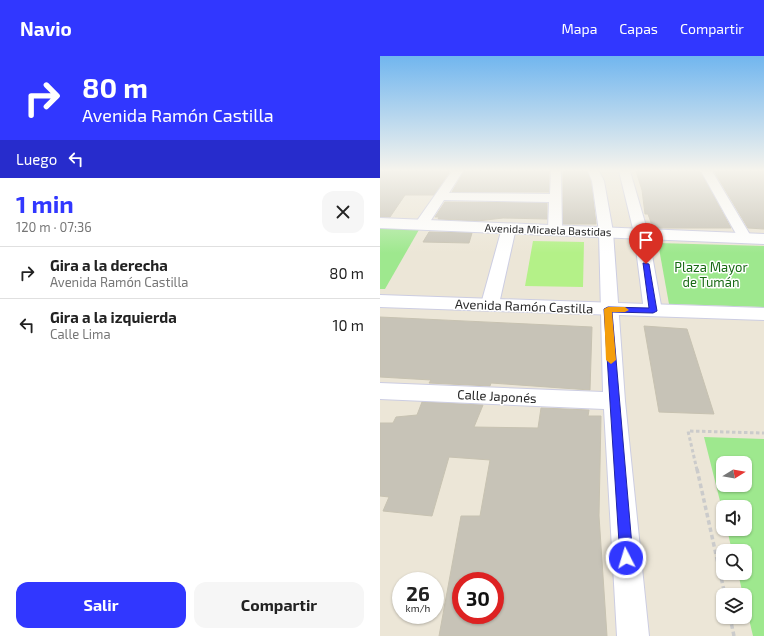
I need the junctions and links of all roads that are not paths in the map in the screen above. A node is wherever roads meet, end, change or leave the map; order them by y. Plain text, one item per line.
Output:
1 (440, 198) edge
2 (556, 198) edge
3 (601, 198) edge
4 (631, 198) edge
5 (722, 198) edge
6 (380, 224) edge
7 (421, 225) junction
8 (509, 228) junction
9 (555, 229) junction
10 (606, 232) junction
11 (641, 233) junction
12 (745, 238) junction
13 (764, 239) edge
14 (380, 301) edge
15 (490, 304) junction
16 (608, 309) junction
17 (653, 311) junction
18 (764, 314) edge
19 (380, 391) edge
20 (614, 401) junction
21 (633, 636) edge

1 - 7 street
2 - 9 street
3 - 10 street
4 - 11 street
5 - 12 street
6 - 7 main road, Avenida Micaela Bastidas
7 - 8 main road, Avenida Micaela Bastidas
8 - 9 main road, Avenida Micaela Bastidas
8 - 15 street
9 - 10 main road, Avenida Micaela Bastidas
10 - 11 main road, Avenida Micaela Bastidas
10 - 16 street
11 - 12 main road, Avenida Micaela Bastidas
11 - 17 street
12 - 13 main road, Avenida Micaela Bastidas
14 - 15 main road, Avenida Ramón Castilla
15 - 16 main road, Avenida Ramón Castilla
16 - 17 main road, Avenida Ramón Castilla
16 - 20 street
17 - 18 main road, Avenida Ramón Castilla
19 - 20 street, Calle Japonés
20 - 21 street

